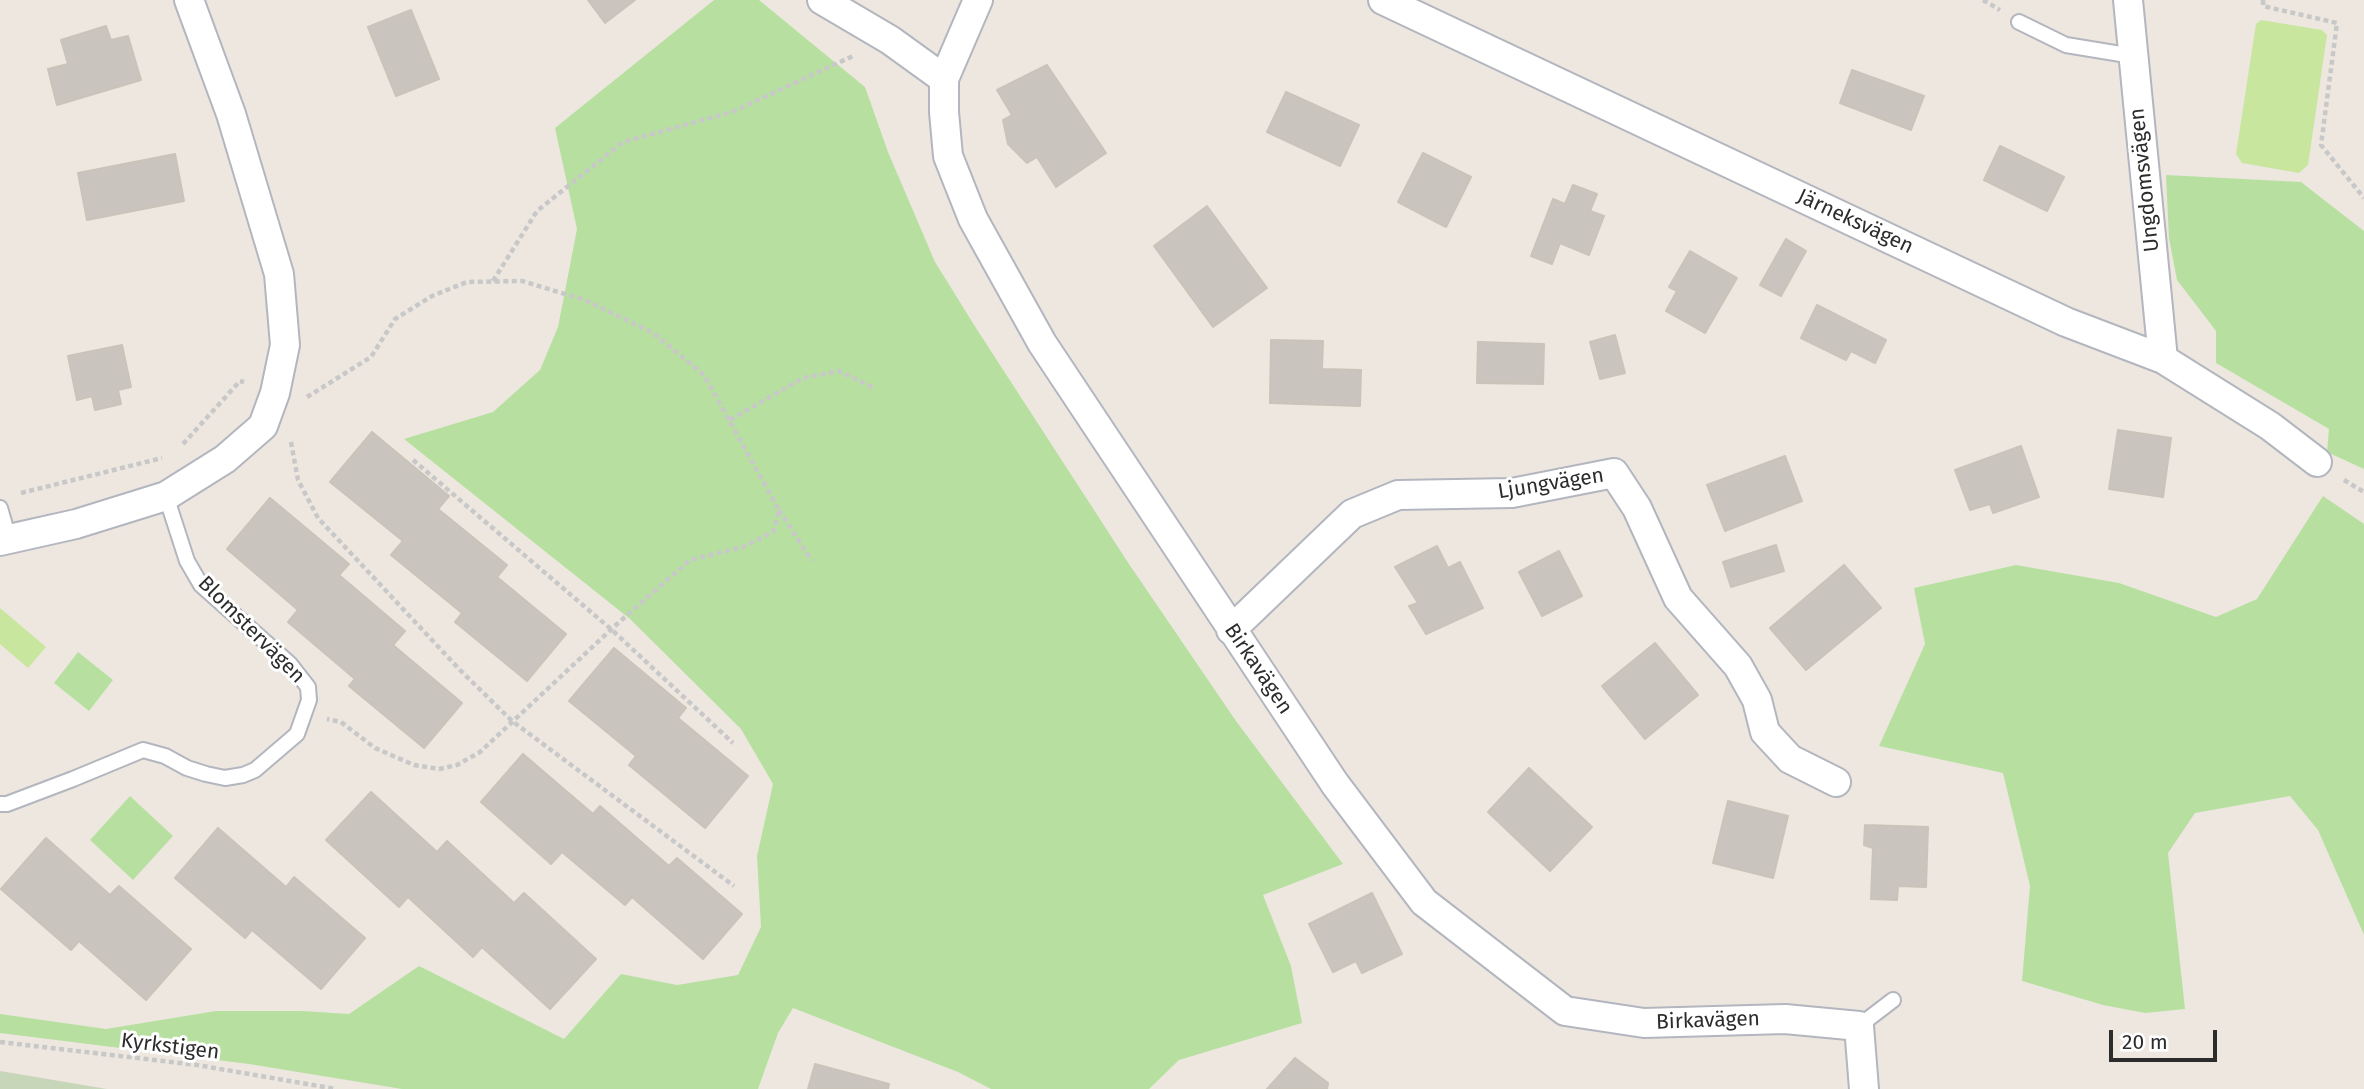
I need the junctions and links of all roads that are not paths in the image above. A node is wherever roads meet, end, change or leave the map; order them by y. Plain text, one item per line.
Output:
1 (189, 0) edge
2 (822, 0) edge
3 (978, 0) edge
4 (1383, 0) edge
5 (2128, 0) edge
6 (2019, 22) dead end
7 (2133, 56) junction
8 (944, 79) junction
9 (2163, 359) junction
10 (2317, 462) dead end
11 (166, 496) junction
12 (0, 508) edge
13 (5, 540) edge
14 (1231, 630) junction
15 (1836, 782) dead end
16 (0, 804) edge
17 (1893, 1000) dead end
18 (1859, 1026) junction
19 (1864, 1089) edge

1 - 11 street
2 - 8 street
3 - 8 street
4 - 9 street, Järneksvägen
5 - 7 street, Ungdomsvägen
6 - 7 lane
7 - 9 street, Ungdomsvägen
8 - 14 street, Birkavägen
9 - 10 street, Järneksvägen
11 - 13 street
11 - 16 lane, Blomstervägen
12 - 13 lane
14 - 15 street, Ljungvägen
14 - 18 street, Birkavägen
17 - 18 lane
18 - 19 street

